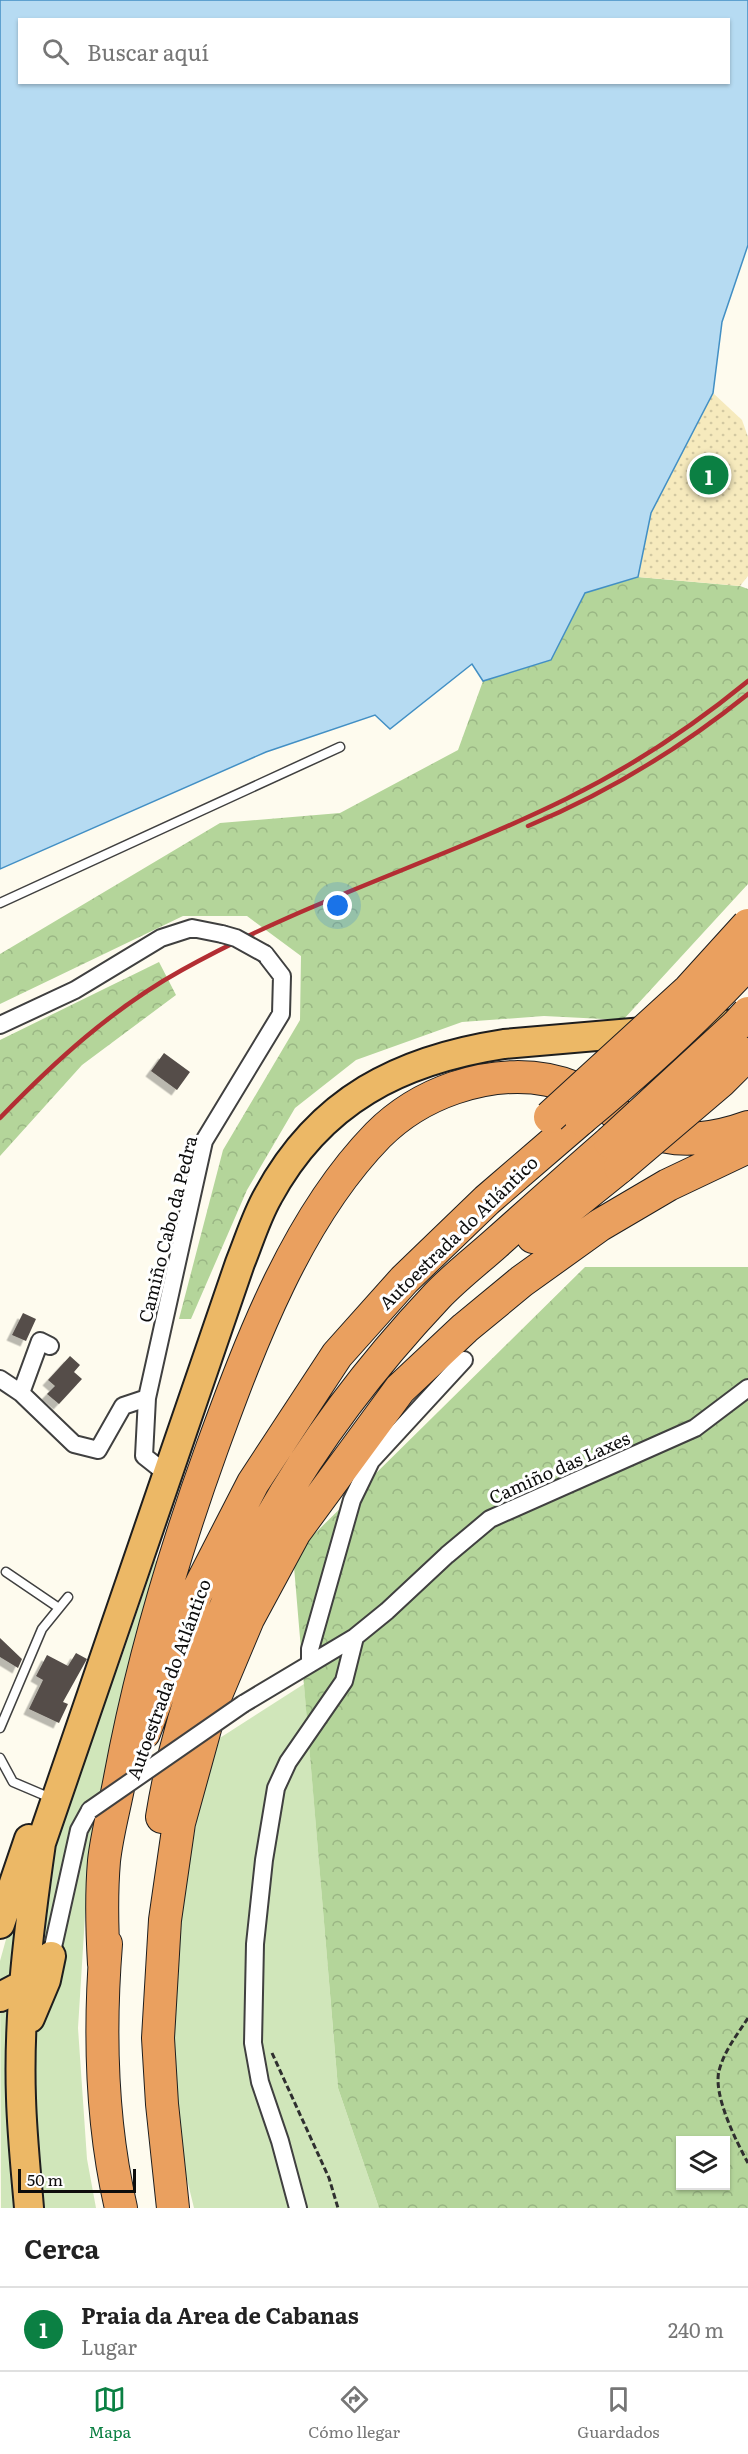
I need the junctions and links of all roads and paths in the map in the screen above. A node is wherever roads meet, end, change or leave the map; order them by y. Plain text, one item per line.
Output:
1 (340, 747) dead end
2 (0, 903) edge
3 (748, 925) edge
4 (748, 963) edge
5 (748, 1013) edge
6 (748, 1023) edge
7 (0, 1024) edge
8 (748, 1054) edge
9 (748, 1127) edge
10 (748, 1147) edge
11 (615, 1154) junction
12 (50, 1346) dead end
13 (464, 1360) dead end
14 (0, 1379) edge
15 (748, 1388) edge
16 (21, 1393) junction
17 (147, 1398) junction
18 (168, 1475) junction
19 (6, 1572) dead end
20 (196, 1594) junction
21 (68, 1597) dead end
22 (59, 1608) junction
23 (355, 1636) junction
24 (310, 1663) junction
25 (98, 1671) junction
26 (0, 1728) edge
27 (0, 1758) edge
28 (46, 1796) junction
29 (0, 1924) edge
30 (51, 1956) junction
31 (104, 1965) junction
32 (25, 1984) junction
33 (0, 1997) edge
34 (748, 2018) edge
35 (11, 2036) edge
36 (268, 2045) dead end
37 (10, 2103) edge
38 (748, 2163) edge
39 (29, 2208) edge
40 (122, 2208) edge
41 (161, 2208) edge
42 (173, 2208) edge
43 (298, 2208) edge
44 (338, 2208) edge

1 - 2 lane
3 - 20 highway, bridge
4 - 20 highway, Autoestrada do Atlántico, bridge
5 - 11 highway, Autoestrada do Atlántico, bridge
6 - 18 highway
7 - 17 street, Camiño Cabo da Pedra, bridge
8 - 11 highway, bridge
9 - 31 highway
10 - 42 highway
11 - 41 highway, Autoestrada do Atlántico
12 - 16 street
13 - 24 street
14 - 16 street
15 - 23 street, Camiño das Laxes
16 - 17 street
17 - 18 street, Camiño Cabo da Pedra
18 - 25 highway
19 - 22 lane
20 - 31 highway, Autoestrada do Atlántico
21 - 22 lane
22 - 26 lane
23 - 24 street, Camiño das Laxes
23 - 43 street
24 - 30 street, Camiño das Laxes, bridge
25 - 28 highway
25 - 32 highway
27 - 28 lane
28 - 29 highway
30 - 32 highway
30 - 35 highway
31 - 40 highway, Autoestrada do Atlántico
32 - 33 highway
32 - 35 highway
34 - 38 path
35 - 37 highway
36 - 44 path
37 - 39 highway

